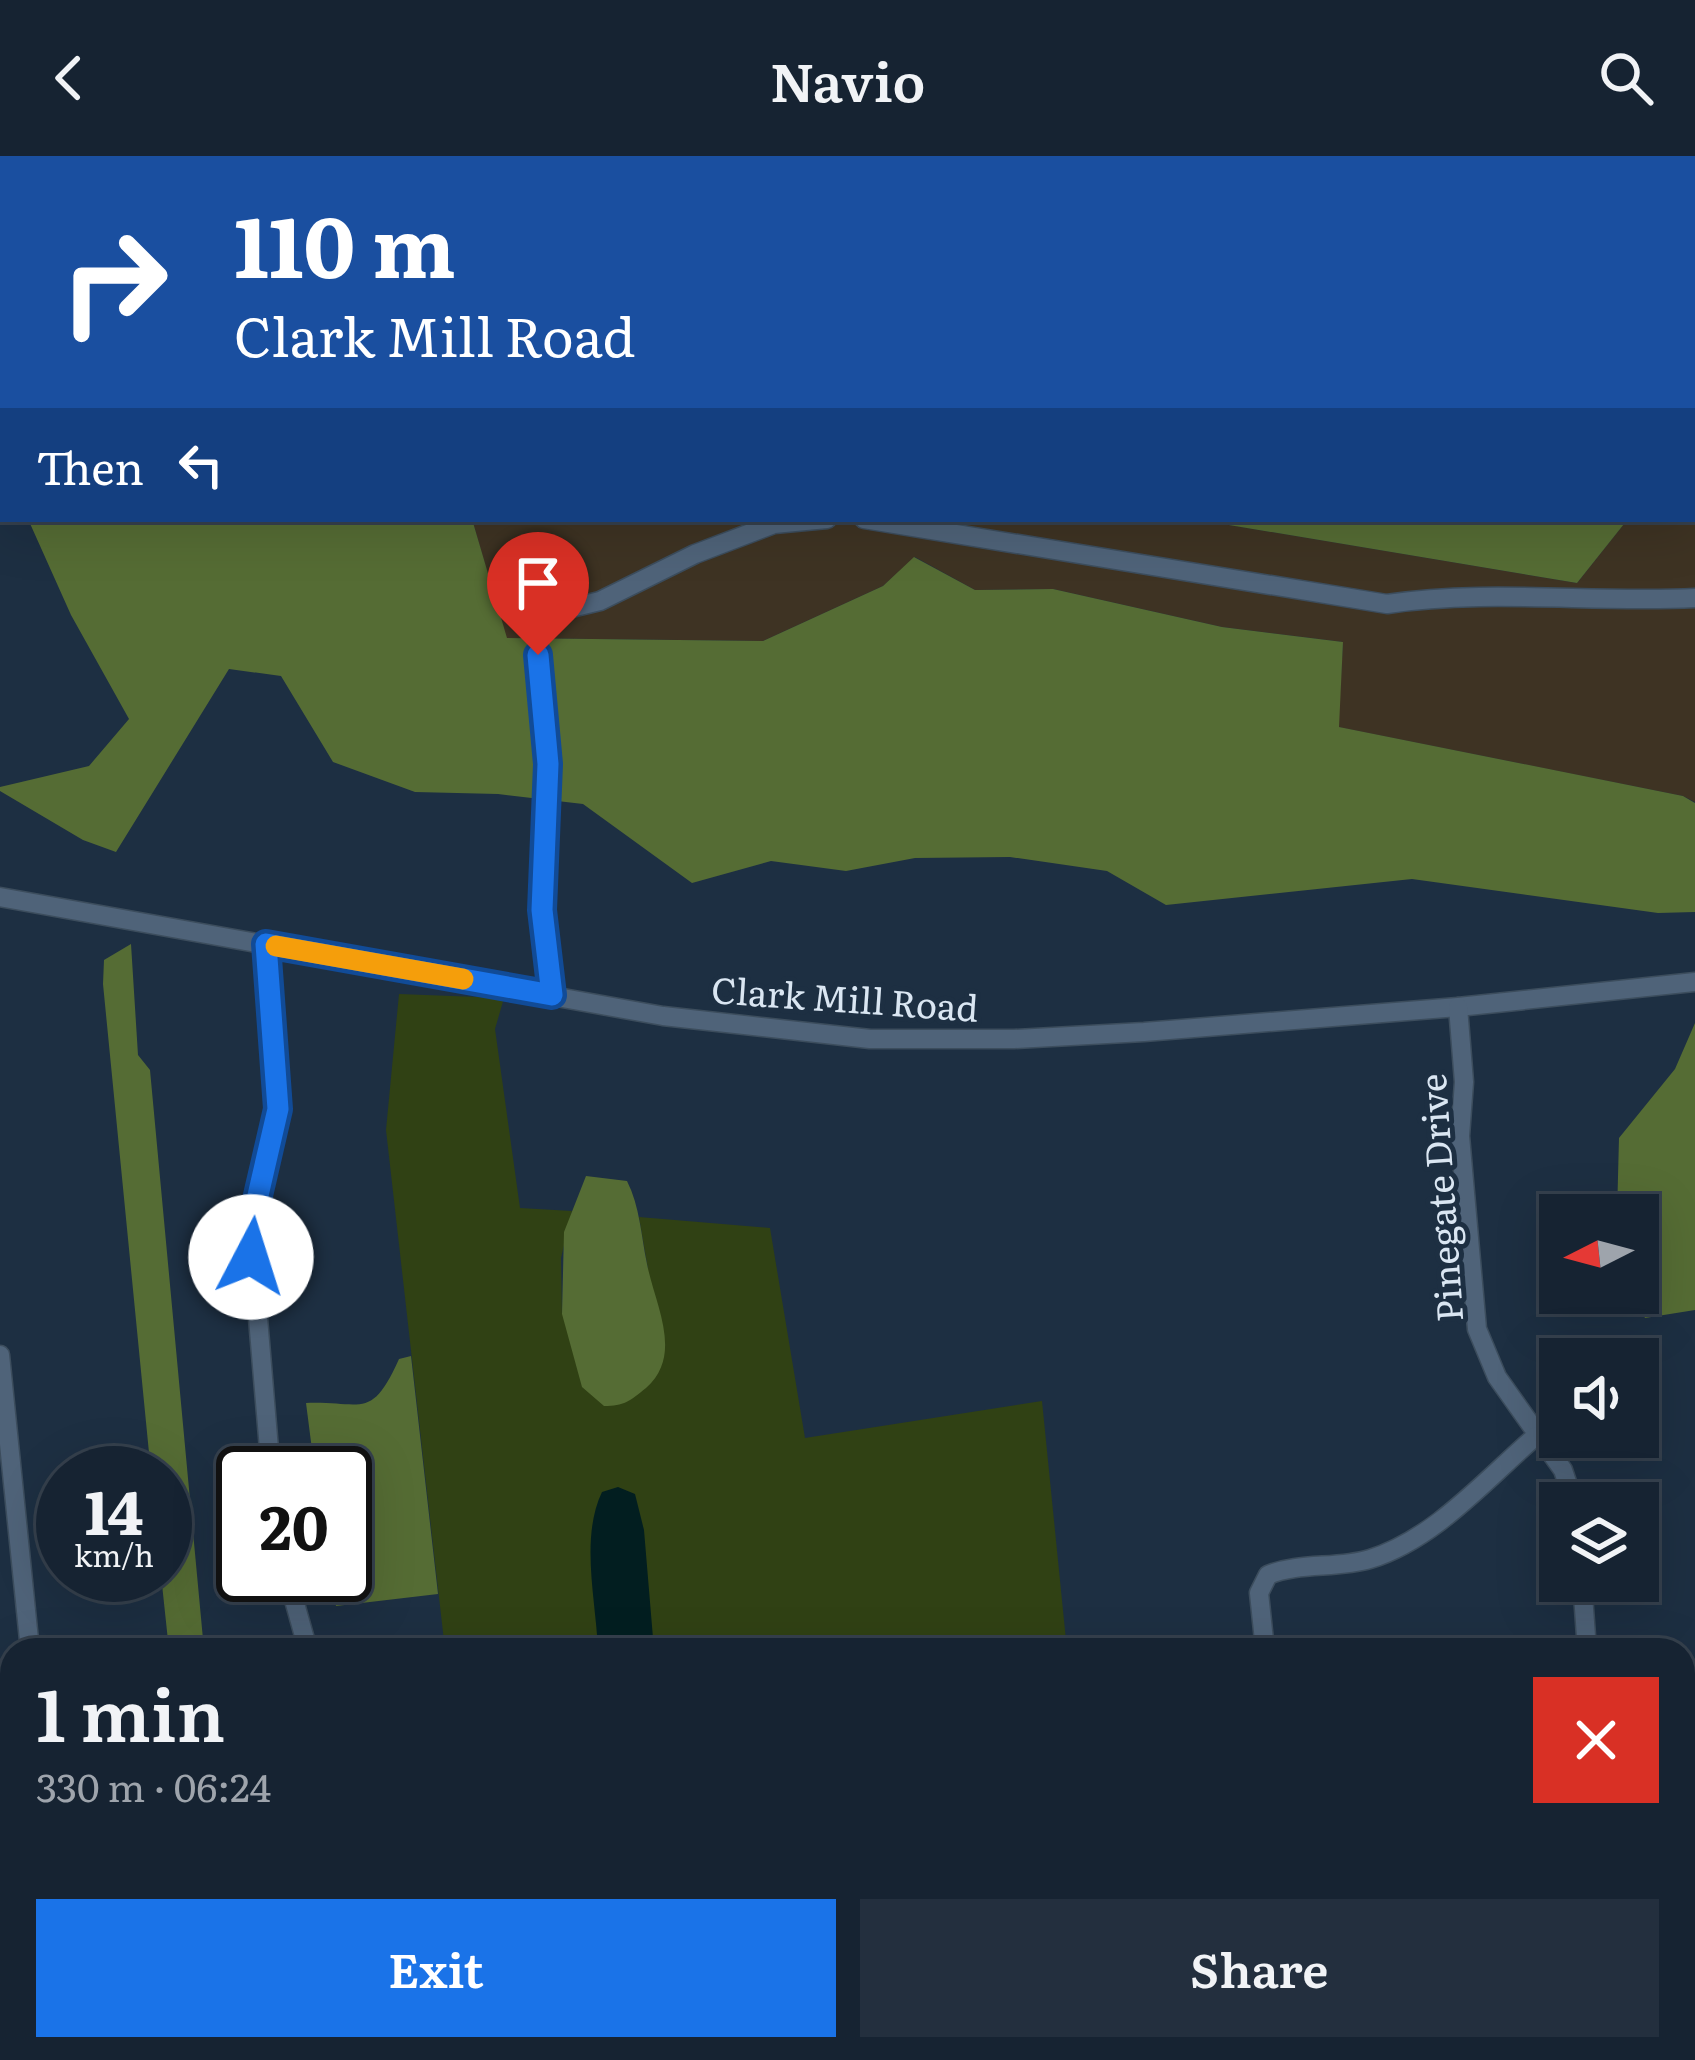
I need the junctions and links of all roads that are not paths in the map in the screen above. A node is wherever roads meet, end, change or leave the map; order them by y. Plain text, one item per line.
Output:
1 (795, 522) edge
2 (882, 522) edge
3 (1695, 598) edge
4 (0, 897) edge
5 (266, 944) junction
6 (1695, 982) edge
7 (552, 995) junction
8 (1459, 1007) junction
9 (0, 1355) edge
10 (1536, 1436) junction
11 (269, 1446) edge
12 (6, 1469) edge
13 (1567, 1482) edge
14 (294, 1602) edge
15 (1584, 1602) edge
16 (28, 1638) edge
17 (304, 1638) edge
18 (1264, 1638) edge
19 (1586, 1638) edge

1 - 7 street
2 - 3 street
4 - 5 street, Clark Mill Road
5 - 7 street, Clark Mill Road
5 - 11 street
6 - 8 street, Clark Mill Road
7 - 8 street, Clark Mill Road
8 - 10 street, Pinegate Drive
9 - 12 street
10 - 13 street, Pinegate Drive
10 - 18 street
12 - 16 street
14 - 17 street
15 - 19 street

